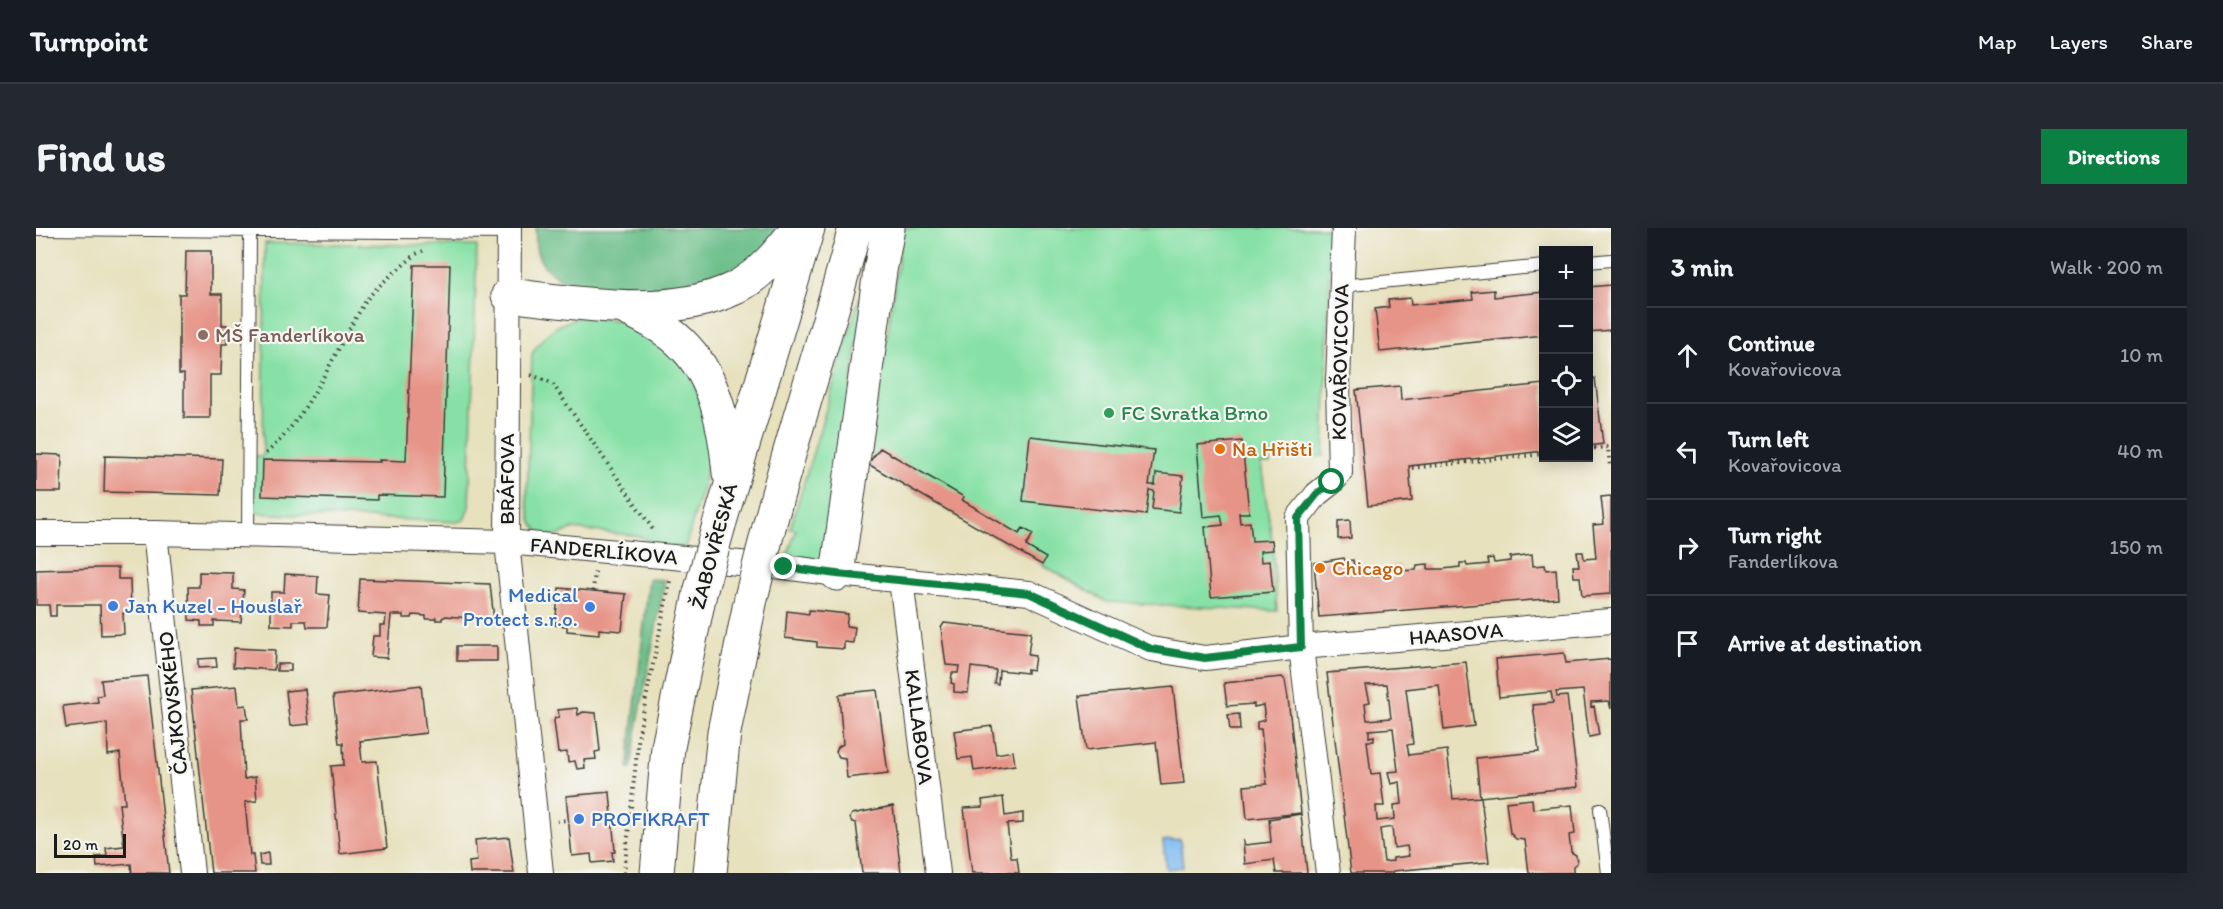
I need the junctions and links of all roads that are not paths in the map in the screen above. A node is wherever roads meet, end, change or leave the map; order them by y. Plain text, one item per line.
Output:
1 (798, 228) edge
2 (808, 228) edge
3 (855, 228) edge
4 (876, 228) edge
5 (888, 228) edge
6 (1344, 228) edge
7 (36, 229) edge
8 (509, 230) edge
9 (250, 231) junction
10 (1611, 260) edge
11 (1593, 262) edge
12 (1539, 266) edge
13 (1341, 286) junction
14 (508, 295) junction
15 (625, 308) junction
16 (832, 317) junction
17 (730, 483) junction
18 (36, 533) edge
19 (155, 533) junction
20 (248, 536) junction
21 (507, 542) junction
22 (837, 574) junction
23 (901, 580) junction
24 (1611, 621) edge
25 (1301, 647) junction
26 (1600, 809) dead end
27 (192, 873) edge
28 (541, 873) edge
29 (657, 873) edge
30 (710, 873) edge
31 (938, 873) edge
32 (1328, 873) edge
33 (1608, 873) edge

1 - 15 highway
2 - 17 highway, ŽABOVŘESKÁ
3 - 16 highway
4 - 16 highway
5 - 22 highway
6 - 13 street, KOVAŘOVICOVA
7 - 9 lane
8 - 9 lane
8 - 14 street, BRÁFOVA
9 - 20 lane
10 - 11 lane
12 - 13 lane
13 - 25 street, KOVAŘOVICOVA
14 - 15 highway
14 - 21 street, BRÁFOVA
15 - 17 highway
16 - 30 highway, bridge
17 - 29 highway, ŽABOVŘESKÁ, bridge
18 - 19 street, FANDERLÍKOVA
19 - 20 street, FANDERLÍKOVA
19 - 27 street, ČAJKOVSKÉHO
20 - 21 street, FANDERLÍKOVA
21 - 22 street, FANDERLÍKOVA
21 - 28 street, BRÁFOVA
22 - 23 street, FANDERLÍKOVA
23 - 25 street, FANDERLÍKOVA
23 - 31 street, KALLABOVA
24 - 25 street, HAASOVA
25 - 32 street, KOVAŘOVICOVA
26 - 33 lane

